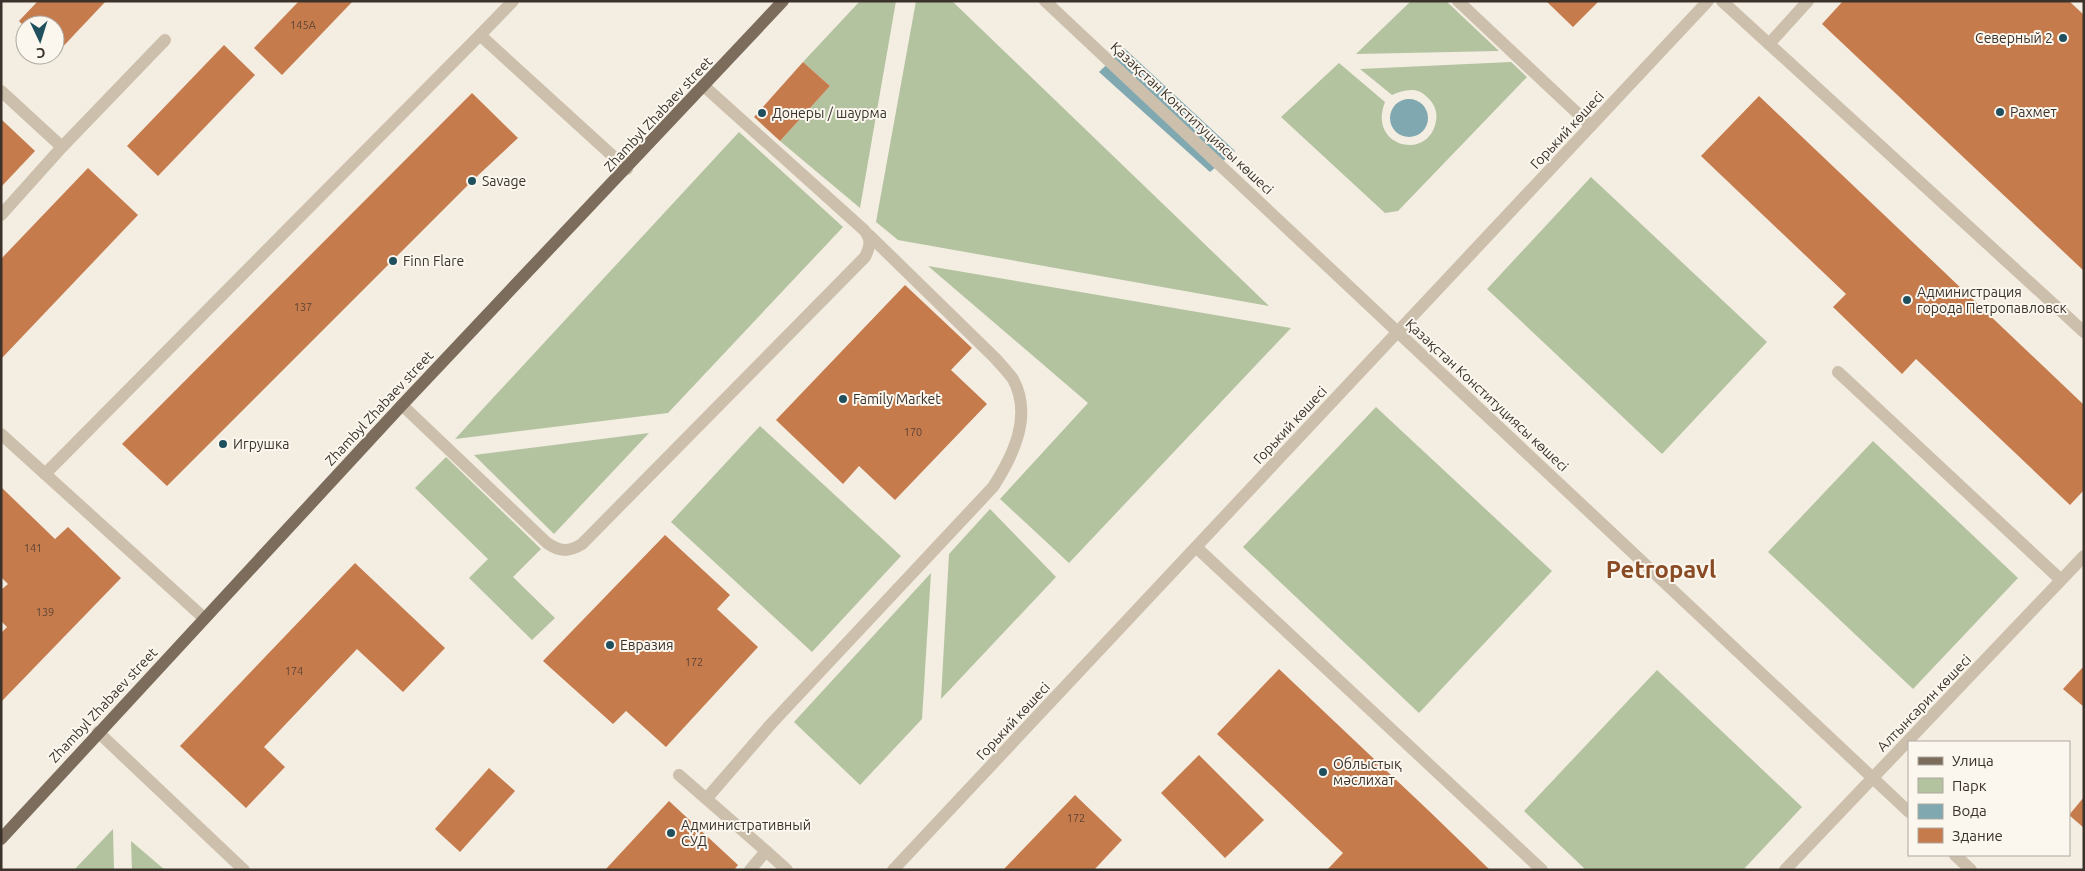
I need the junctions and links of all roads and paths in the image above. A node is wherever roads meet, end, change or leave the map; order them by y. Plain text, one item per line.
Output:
1 (513, 1) edge
2 (783, 1) edge
3 (1045, 1) edge
4 (1458, 1) edge
5 (1708, 1) edge
6 (1722, 1) edge
7 (1808, 1) edge
8 (480, 35) junction
9 (166, 40) dead end
10 (1769, 44) junction
11 (705, 86) junction
12 (1, 91) edge
13 (1591, 126) junction
14 (62, 147) junction
15 (627, 169) junction
16 (1, 215) edge
17 (869, 235) junction
18 (1398, 332) junction
19 (2084, 332) edge
20 (1838, 372) dead end
21 (402, 405) junction
22 (1, 434) edge
23 (45, 474) junction
24 (1196, 547) junction
25 (2084, 556) edge
26 (2061, 580) junction
27 (204, 618) junction
28 (98, 732) junction
29 (1908, 741) edge
30 (1908, 741) edge
31 (679, 775) dead end
32 (1873, 778) junction
33 (707, 798) junction
34 (1908, 811) edge
35 (1, 839) edge
36 (766, 851) junction
37 (1956, 856) edge
38 (244, 870) edge
39 (750, 870) edge
40 (787, 870) edge
41 (893, 870) edge
42 (1542, 870) edge
43 (1785, 870) edge
44 (1970, 870) edge

1 - 8 street
2 - 11 main road, Zhambyl Zhabaev street
3 - 18 street, Қазақстан Конституциясы көшесі
4 - 13 street
5 - 13 street, Горький көшесі
6 - 10 street
7 - 10 street
8 - 15 street
8 - 23 street
9 - 14 street
10 - 19 street
11 - 15 main road, Zhambyl Zhabaev street
11 - 17 street
12 - 14 street
13 - 18 street, Горький көшесі
14 - 16 street
15 - 21 main road, Zhambyl Zhabaev street
17 - 21 street
17 - 33 street
18 - 24 street, Горький көшесі
18 - 32 street, Қазақстан Конституциясы көшесі
20 - 26 street
21 - 27 main road, Zhambyl Zhabaev street
22 - 23 street
23 - 27 street
24 - 41 street, Горький көшесі
24 - 42 street
25 - 26 street, Алтынсарин көшесі
26 - 29 street, Алтынсарин көшесі
27 - 28 main road, Zhambyl Zhabaev street
28 - 35 main road, Zhambyl Zhabaev street
28 - 38 street
30 - 32 street, Алтынсарин көшесі
31 - 33 street
32 - 34 street, Қазақстан Конституциясы көшесі
32 - 43 street, Алтынсарин көшесі
33 - 36 street
36 - 39 street
36 - 40 street
37 - 44 street

